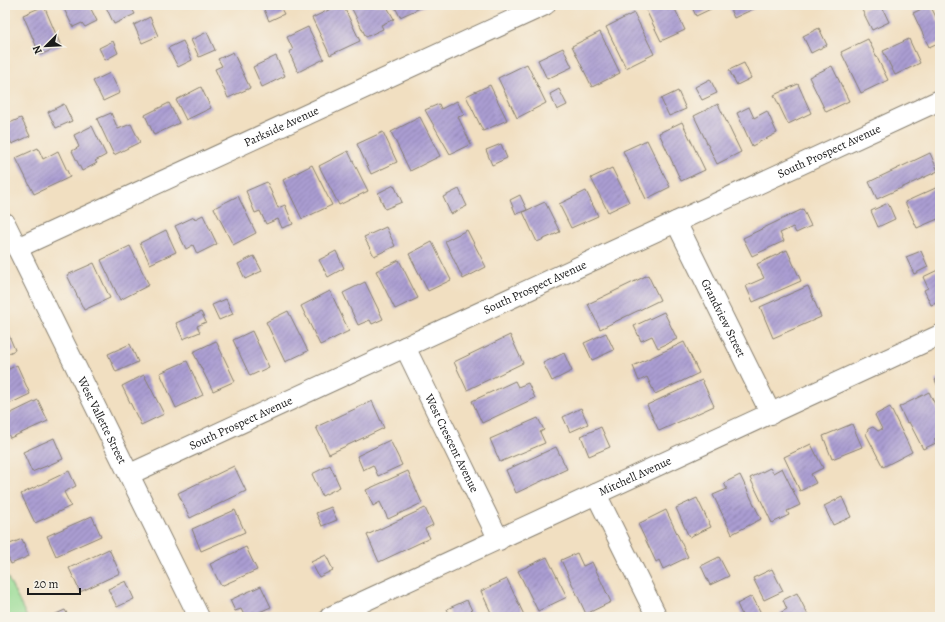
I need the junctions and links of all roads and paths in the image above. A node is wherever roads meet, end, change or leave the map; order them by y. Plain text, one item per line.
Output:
1 (545, 5) edge
2 (940, 100) edge
3 (676, 222) junction
4 (5, 223) edge
5 (17, 248) junction
6 (940, 336) edge
7 (405, 347) junction
8 (771, 414) junction
9 (130, 474) junction
10 (596, 494) junction
11 (499, 540) junction
12 (199, 617) edge
13 (330, 617) edge
14 (658, 617) edge

1 - 5 street, Parkside Avenue
2 - 3 street, South Prospect Avenue
3 - 7 street, South Prospect Avenue
3 - 8 street, Grandview Street
4 - 5 street, West Vallette Street
5 - 9 street, West Vallette Street
6 - 8 street, Mitchell Avenue
7 - 9 street, South Prospect Avenue
7 - 11 street, West Crescent Avenue
8 - 10 street, Mitchell Avenue
9 - 12 street, West Vallette Street
10 - 11 street, Mitchell Avenue
10 - 14 street
11 - 13 street, Mitchell Avenue

